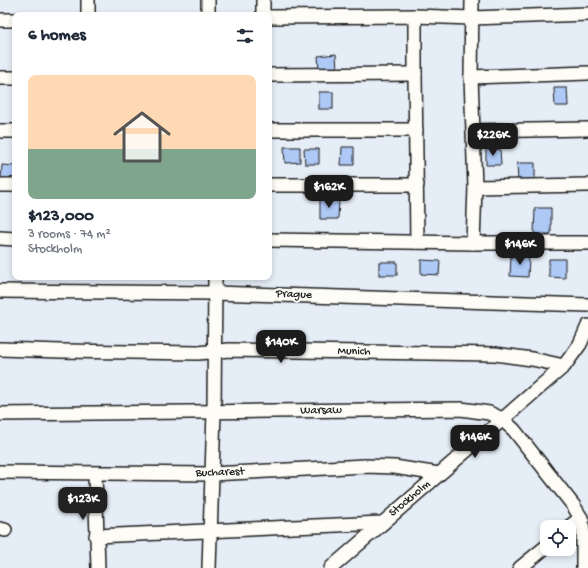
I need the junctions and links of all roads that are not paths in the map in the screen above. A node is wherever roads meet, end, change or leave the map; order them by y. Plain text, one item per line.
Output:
1 (88, 0) edge
2 (208, 0) edge
3 (263, 0) edge
4 (472, 0) edge
5 (88, 12) edge
6 (208, 12) edge
7 (263, 12) edge
8 (588, 14) edge
9 (272, 16) edge
10 (416, 16) junction
11 (472, 18) junction
12 (0, 20) edge
13 (12, 20) edge
14 (588, 73) edge
15 (415, 74) junction
16 (272, 75) edge
17 (471, 77) junction
18 (0, 78) edge
19 (12, 78) edge
20 (588, 129) edge
21 (272, 130) edge
22 (416, 130) junction
23 (0, 131) edge
24 (12, 131) edge
25 (473, 131) junction
26 (0, 185) edge
27 (12, 185) edge
28 (272, 185) edge
29 (417, 185) junction
30 (588, 185) edge
31 (475, 187) junction
32 (0, 238) edge
33 (12, 238) edge
34 (272, 240) edge
35 (417, 242) junction
36 (472, 243) junction
37 (588, 243) edge
38 (215, 280) edge
39 (0, 291) edge
40 (215, 293) junction
41 (588, 305) edge
42 (588, 326) edge
43 (0, 349) edge
44 (214, 352) junction
45 (564, 366) junction
46 (214, 412) junction
47 (0, 414) edge
48 (502, 418) junction
49 (0, 472) edge
50 (95, 474) junction
51 (211, 474) junction
52 (439, 474) junction
53 (381, 523) junction
54 (582, 524) junction
55 (576, 525) edge
56 (211, 531) junction
57 (96, 536) junction
58 (540, 552) edge
59 (98, 568) edge
60 (209, 568) edge
61 (331, 568) edge
62 (520, 568) edge
63 (583, 568) edge

1 - 5 street
2 - 6 street
3 - 7 street
4 - 11 street
8 - 11 street
9 - 10 street
10 - 11 street
10 - 15 street
11 - 17 street
12 - 13 street
14 - 17 street
15 - 16 street
15 - 22 street
17 - 25 street
18 - 19 street
20 - 25 street
21 - 22 street
22 - 29 street
23 - 24 street
25 - 31 street
26 - 27 street
28 - 29 street
29 - 35 street
30 - 31 street
31 - 36 street
32 - 33 street
34 - 35 street
35 - 36 street
36 - 37 street
38 - 40 street
39 - 40 street, Prague
40 - 41 street, Prague
40 - 44 street
42 - 45 street, Stockholm
43 - 44 street, Munich
44 - 45 street, Munich
44 - 46 street
45 - 48 street, Stockholm
46 - 47 street, Warsaw
46 - 48 street, Warsaw
46 - 51 street
48 - 52 street, Stockholm
48 - 54 street, Warsaw
49 - 50 street, Bucharest
50 - 51 street, Bucharest
50 - 57 street
51 - 52 street, Bucharest
51 - 56 street
52 - 53 street, Stockholm
53 - 56 street
53 - 61 street, Stockholm
54 - 55 street
54 - 63 street
56 - 57 street
56 - 60 street
57 - 59 street
58 - 62 street

